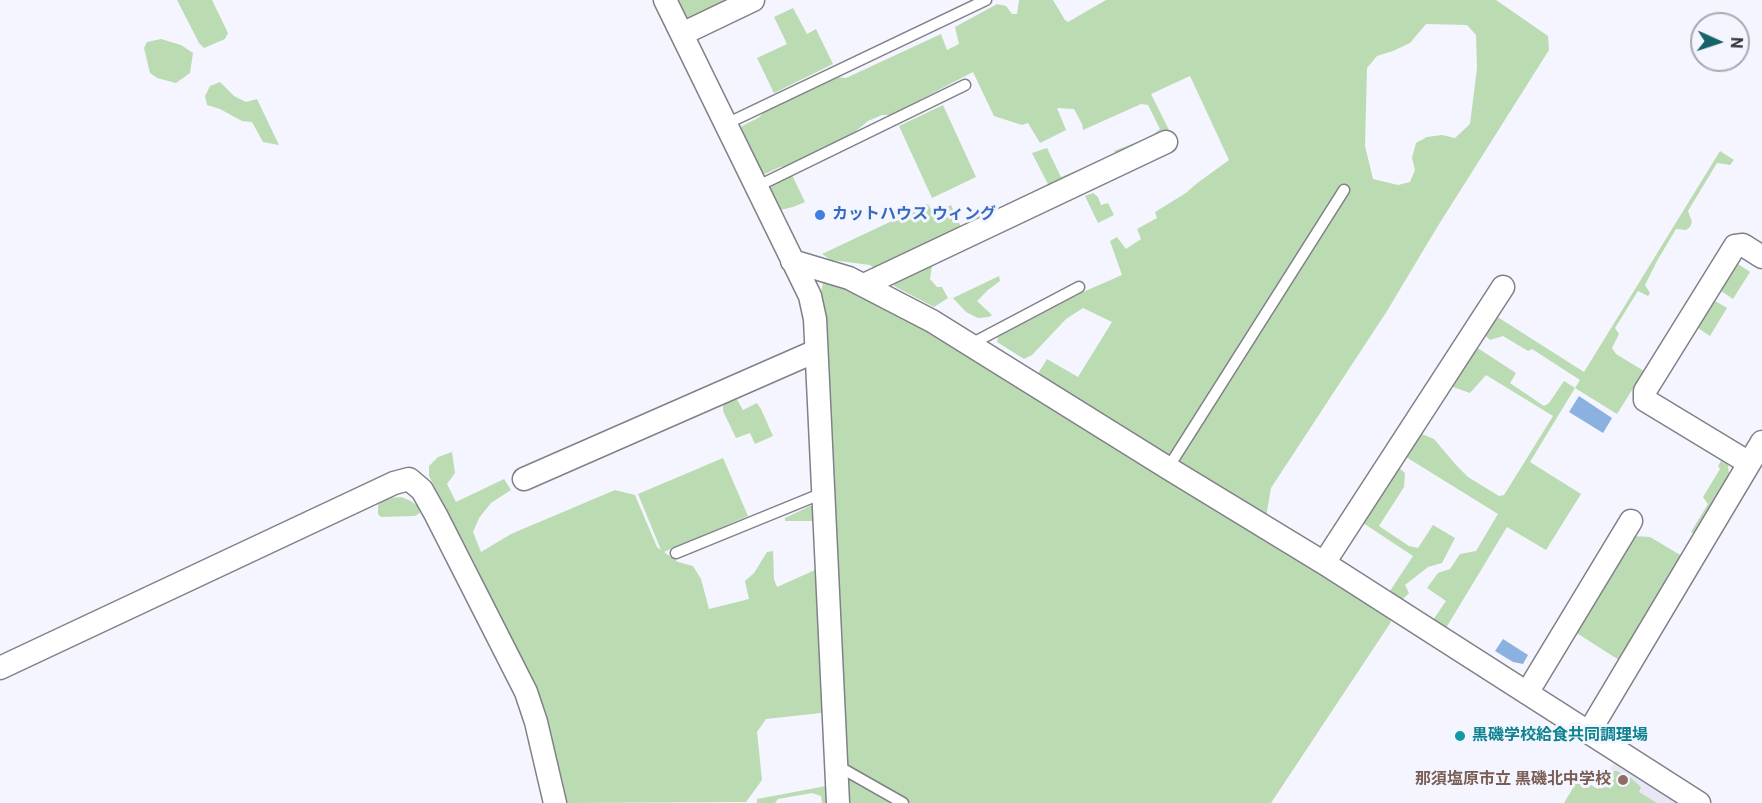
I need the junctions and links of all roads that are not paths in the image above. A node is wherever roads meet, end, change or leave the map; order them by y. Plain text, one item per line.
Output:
1 (665, 0) edge
2 (753, 0) edge
3 (986, 0) edge
4 (682, 34) junction
5 (965, 84) dead end
6 (726, 124) junction
7 (1166, 142) dead end
8 (756, 187) junction
9 (1344, 190) dead end
10 (1762, 257) edge
11 (792, 261) junction
12 (864, 285) junction
13 (1079, 287) dead end
14 (1503, 287) dead end
15 (970, 344) junction
16 (816, 351) junction
17 (1762, 442) edge
18 (1749, 463) junction
19 (1167, 468) junction
20 (524, 479) dead end
21 (823, 493) junction
22 (1631, 521) dead end
23 (676, 553) dead end
24 (1324, 563) junction
25 (0, 668) edge
26 (1527, 693) junction
27 (1589, 732) junction
28 (836, 765) junction
29 (555, 803) edge
30 (838, 803) edge
31 (903, 803) edge
32 (1699, 803) edge

1 - 4 street
2 - 4 street
3 - 6 lane
4 - 6 street
5 - 8 lane
6 - 8 street
7 - 12 street
8 - 11 street
9 - 19 lane
10 - 18 street
11 - 12 street
11 - 16 street
12 - 15 street
13 - 15 lane
14 - 24 street
15 - 19 street
16 - 20 street
16 - 21 street
17 - 18 street
18 - 27 street
19 - 24 street
21 - 23 lane
21 - 28 street
22 - 26 street
24 - 26 street
25 - 29 street
26 - 27 street
27 - 32 street
28 - 30 street
28 - 31 lane

